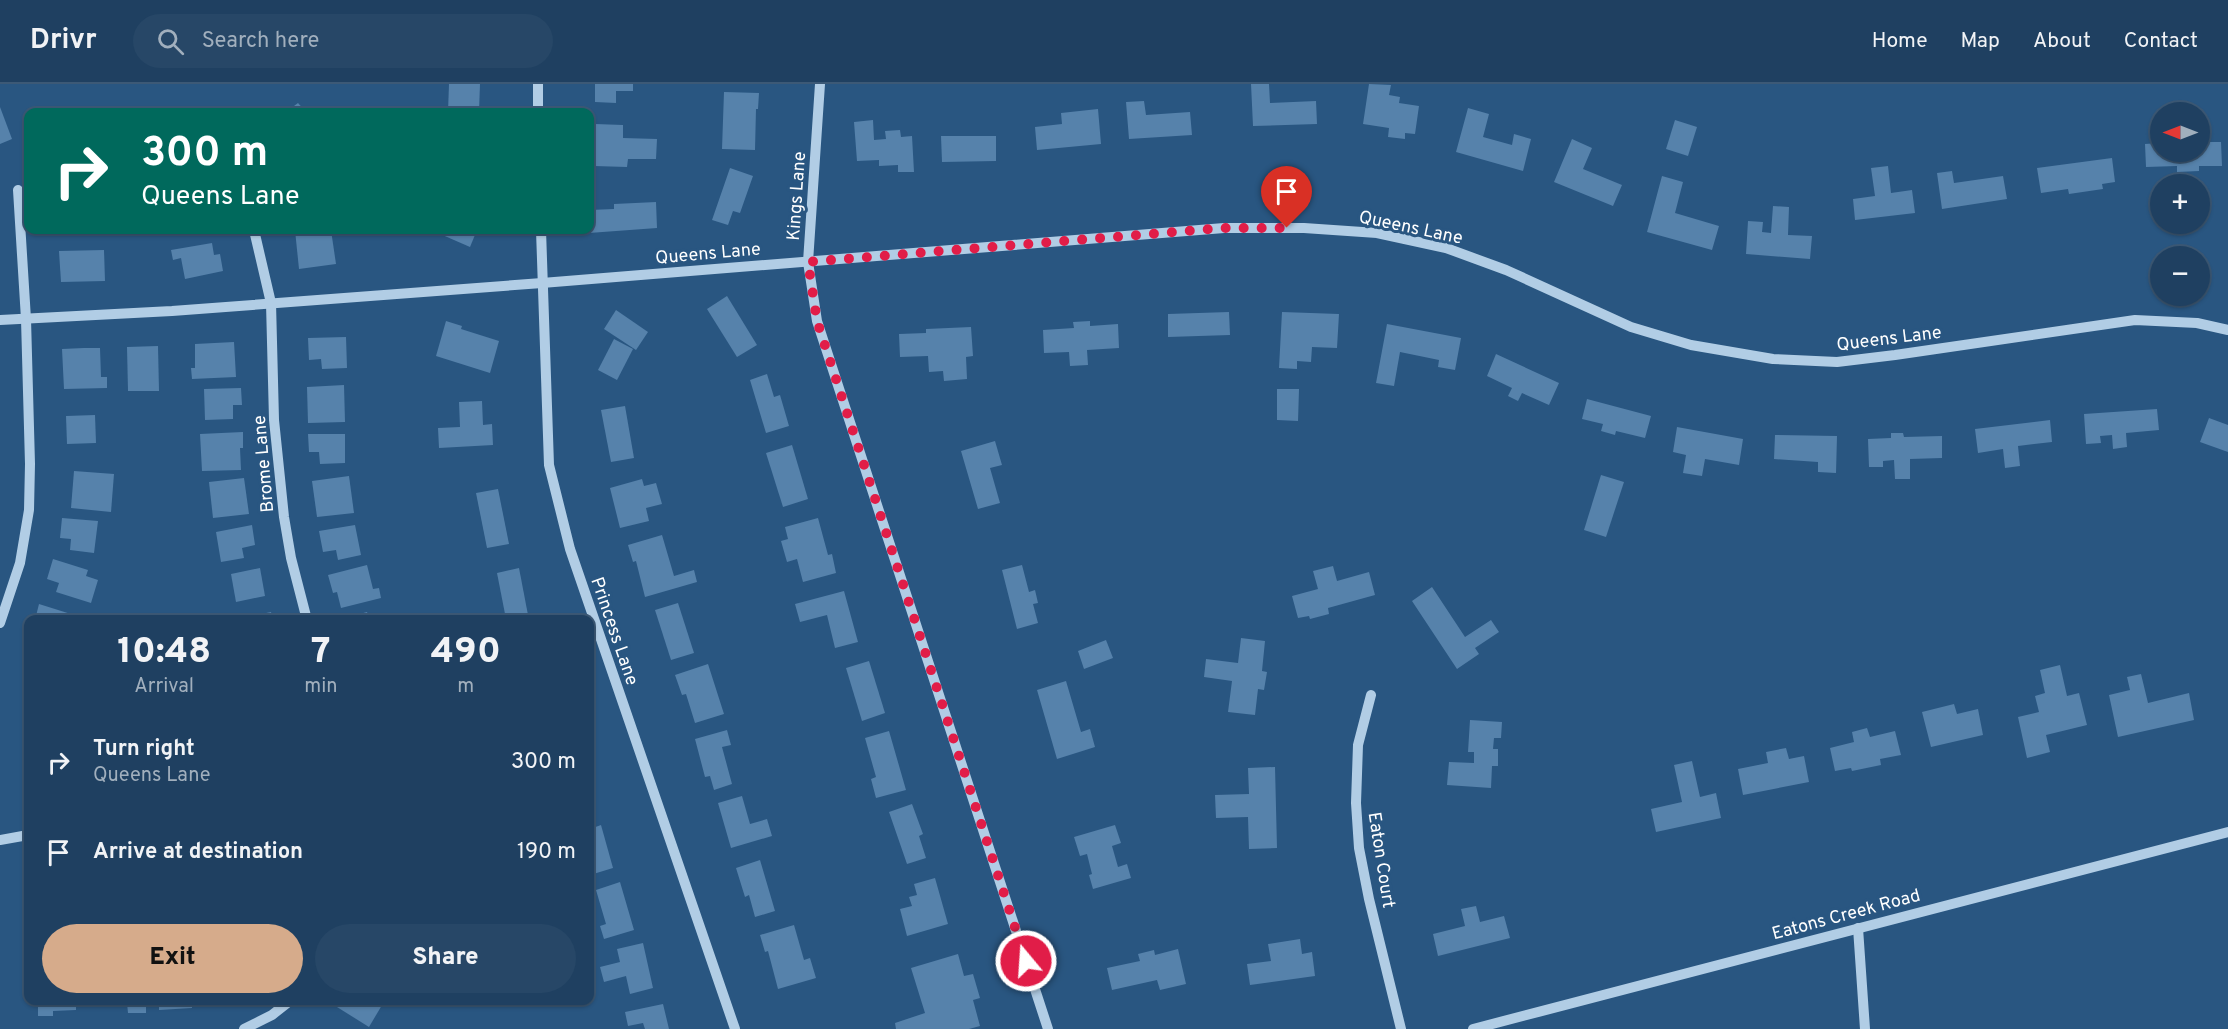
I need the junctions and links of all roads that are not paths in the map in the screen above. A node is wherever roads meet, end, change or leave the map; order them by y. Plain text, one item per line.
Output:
1 (537, 84) edge
2 (820, 84) edge
3 (538, 108) edge
4 (18, 190) dead end
5 (255, 234) edge
6 (541, 234) edge
7 (808, 262) junction
8 (542, 283) junction
9 (271, 303) junction
10 (26, 318) junction
11 (0, 320) edge
12 (2228, 330) edge
13 (306, 615) edge
14 (593, 615) edge
15 (594, 619) edge
16 (0, 623) edge
17 (1371, 695) dead end
18 (2228, 832) edge
19 (24, 836) edge
20 (0, 840) edge
21 (1858, 928) junction
22 (285, 1005) edge
23 (244, 1029) edge
24 (735, 1029) edge
25 (1048, 1029) edge
26 (1401, 1029) edge
27 (1473, 1029) edge
28 (1865, 1029) edge

1 - 3 street
2 - 7 street, Kings Lane
4 - 10 street
5 - 9 street, Brome Lane
6 - 8 street, Princess Lane
7 - 8 street, Queens Lane
7 - 12 street, Queens Lane
7 - 25 street, Kings Lane
8 - 9 street, Queens Lane
8 - 14 street, Princess Lane
9 - 10 street, Queens Lane
9 - 13 street, Brome Lane
10 - 11 street, Queens Lane
10 - 16 street
15 - 24 street, Princess Lane
17 - 26 street, Eaton Court
18 - 21 street, Eatons Creek Road
19 - 20 street
21 - 27 street, Eatons Creek Road
21 - 28 street
22 - 23 street

